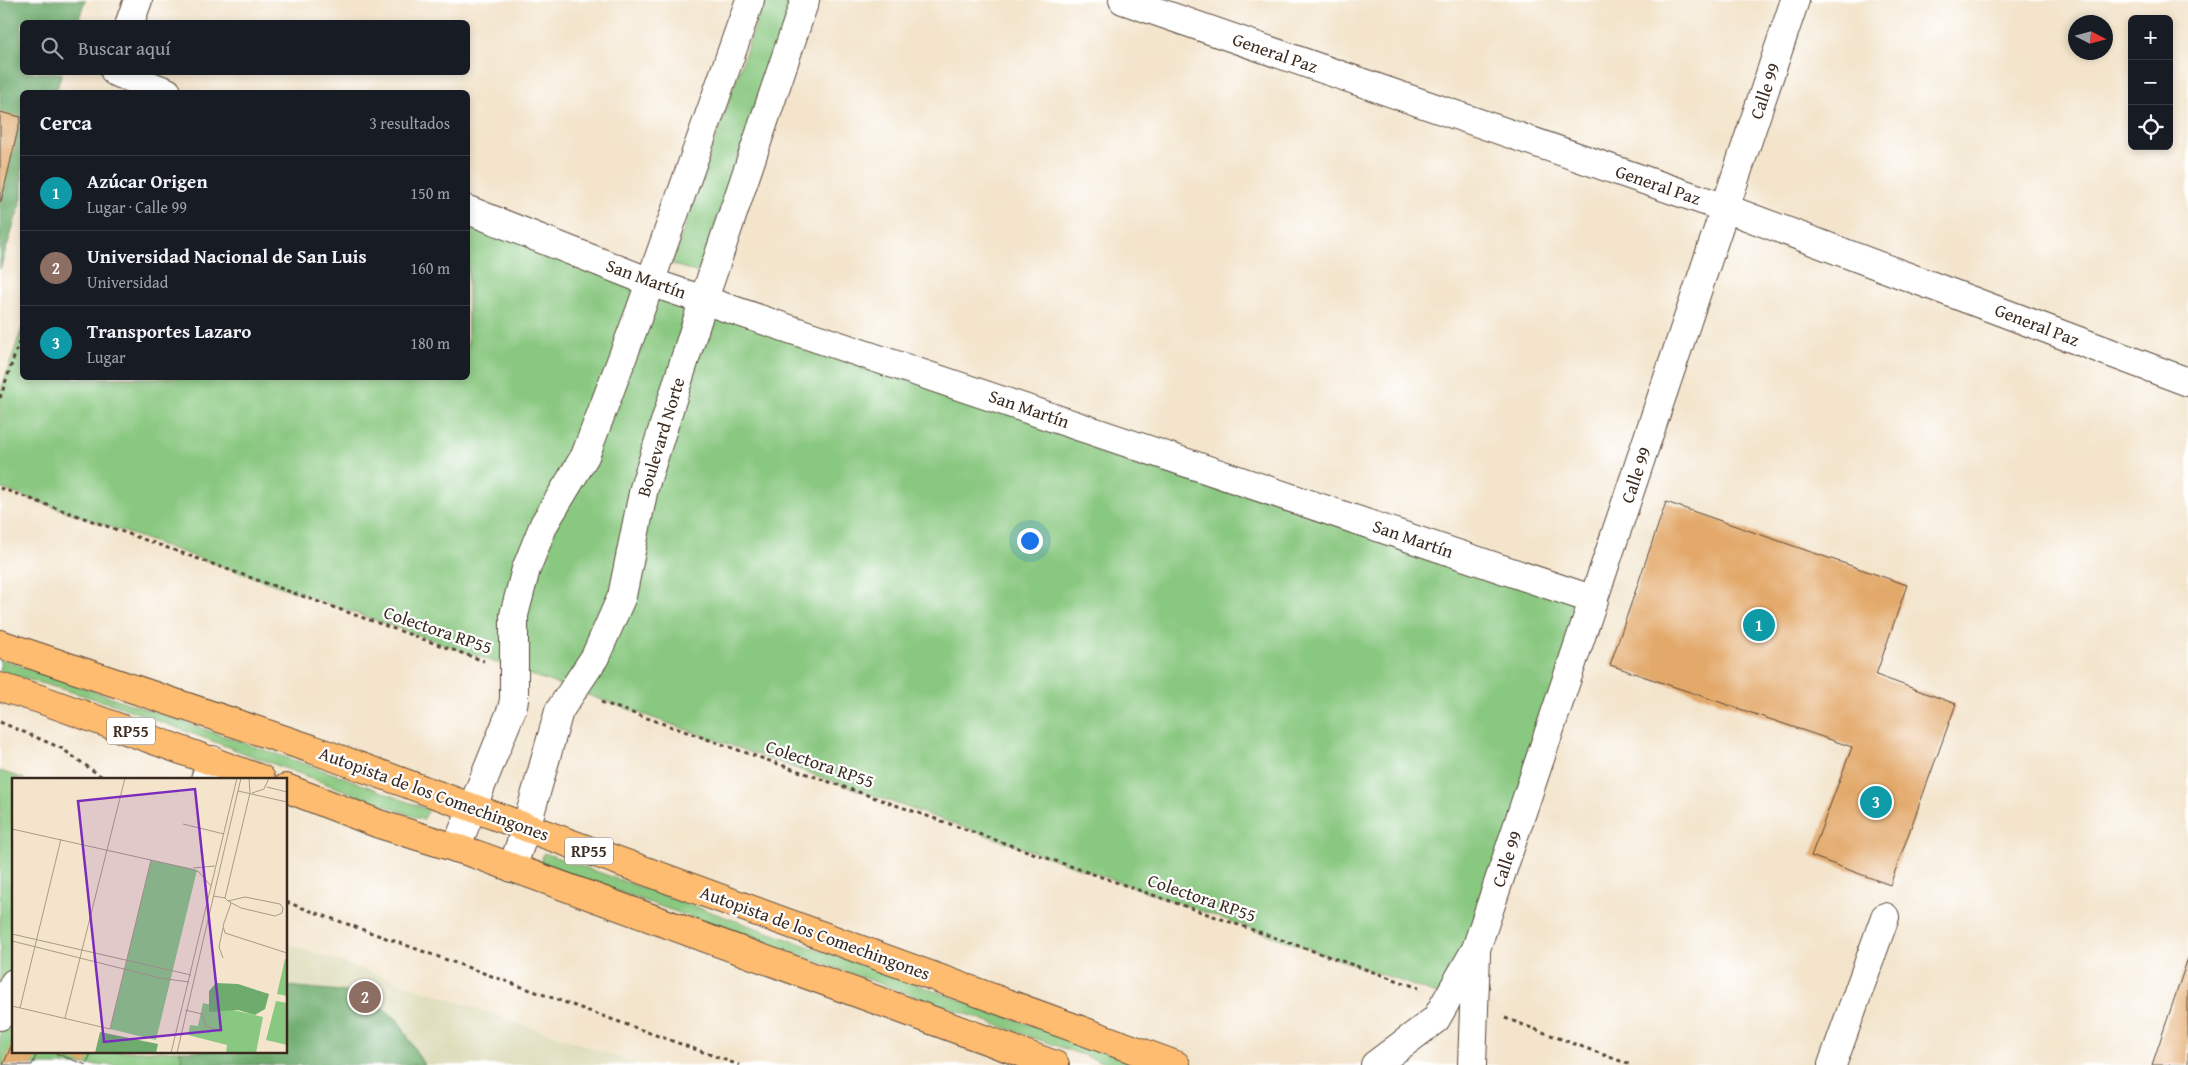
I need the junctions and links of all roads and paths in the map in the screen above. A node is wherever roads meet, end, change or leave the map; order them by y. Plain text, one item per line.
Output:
1 (138, 0) edge
2 (750, 0) edge
3 (805, 0) edge
4 (1123, 0) edge
5 (1796, 0) edge
6 (131, 20) edge
7 (123, 75) edge
8 (161, 90) edge
9 (1725, 208) junction
10 (470, 211) edge
11 (650, 282) junction
12 (704, 299) junction
13 (20, 340) edge
14 (2188, 382) edge
15 (0, 398) edge
16 (0, 488) edge
17 (1594, 600) junction
18 (0, 644) edge
19 (493, 664) dead end
20 (0, 687) edge
21 (594, 699) dead end
22 (0, 722) edge
23 (208, 769) edge
24 (104, 778) edge
25 (256, 778) edge
26 (288, 789) edge
27 (472, 808) junction
28 (526, 828) junction
29 (456, 848) junction
30 (512, 868) junction
31 (288, 903) edge
32 (1884, 917) dead end
33 (1476, 949) junction
34 (12, 988) edge
35 (1426, 990) dead end
36 (0, 1016) edge
37 (1498, 1016) dead end
38 (739, 1065) edge
39 (1055, 1065) edge
40 (1176, 1065) edge
41 (1375, 1065) edge
42 (1472, 1065) edge
43 (1631, 1065) edge
44 (1832, 1065) edge

1 - 6 street
2 - 11 street
3 - 12 street, Boulevard Norte
4 - 9 street, General Paz
5 - 9 street, Calle 99
7 - 8 street
9 - 14 street, General Paz
9 - 17 street, Calle 99
10 - 11 street, San Martín
11 - 12 street, San Martín
11 - 27 street
12 - 17 street, San Martín
12 - 28 street, Boulevard Norte
13 - 15 path
16 - 19 path, Colectora RP55
17 - 33 street, Calle 99
18 - 27 main road, Autopista de los Comechingones / RP55
20 - 23 main road, RP55
21 - 35 path, Colectora RP55
22 - 24 path
23 - 25 main road, RP55
26 - 29 main road, RP55
27 - 28 main road, Autopista de los Comechingones / RP55
27 - 29 street
28 - 30 street, Boulevard Norte
28 - 40 main road, Autopista de los Comechingones / RP55
29 - 30 main road, RP55
30 - 39 main road, RP55
31 - 38 path
32 - 44 street
33 - 41 street
33 - 42 street
34 - 36 street
37 - 43 path

